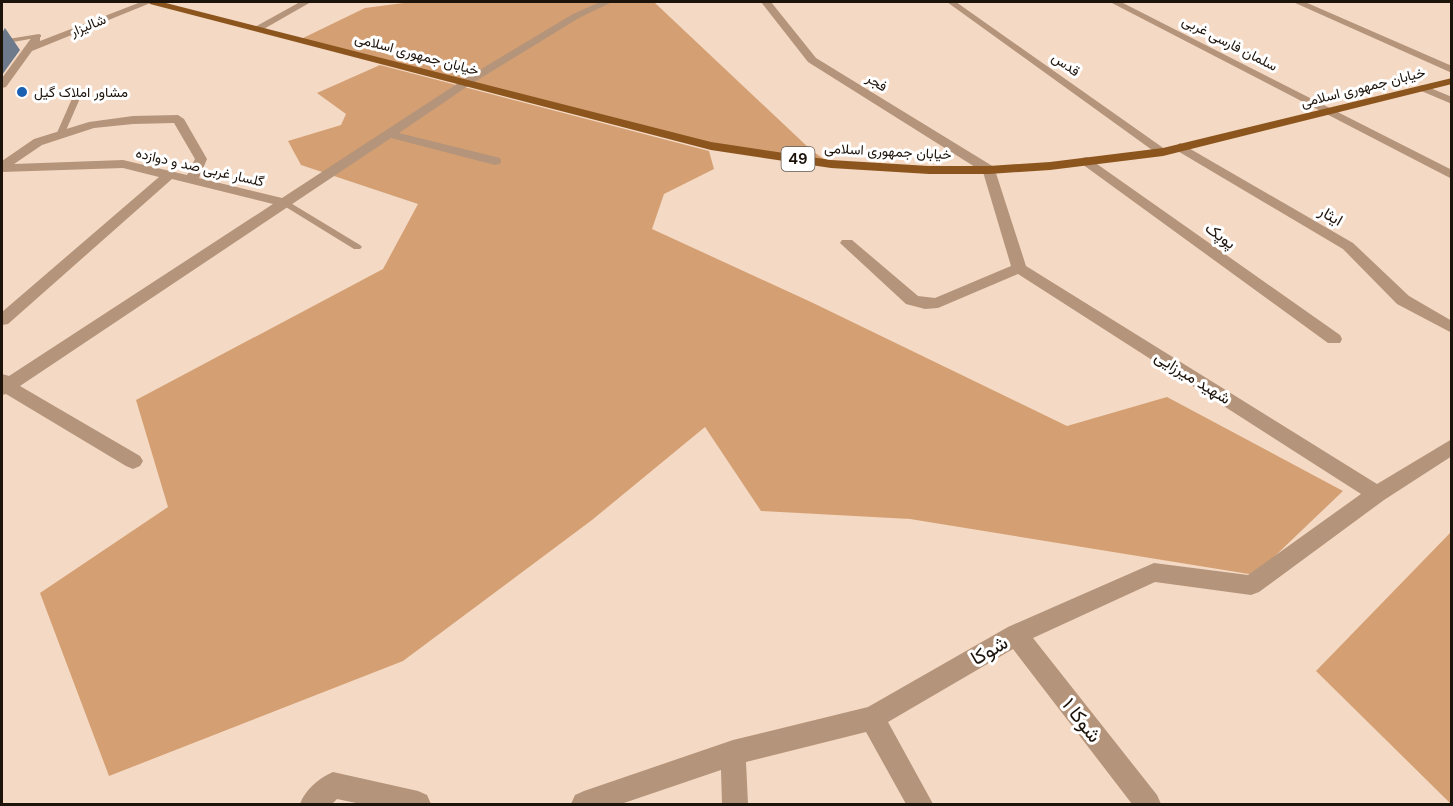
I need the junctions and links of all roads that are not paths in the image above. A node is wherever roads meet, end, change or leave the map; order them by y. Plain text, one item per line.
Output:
1 (148, 2) edge
2 (153, 2) edge
3 (306, 2) edge
4 (607, 2) edge
5 (766, 2) edge
6 (951, 2) edge
7 (1115, 2) edge
8 (1298, 2) edge
9 (258, 28) junction
10 (39, 36) joint
11 (2, 42) edge
12 (29, 49) junction
13 (1452, 70) edge
14 (1452, 81) edge
15 (467, 82) junction
16 (2, 85) edge
17 (1423, 88) junction
18 (77, 96) dead end
19 (1452, 101) edge
20 (1331, 111) junction
21 (389, 134) junction
22 (60, 135) junction
23 (1180, 147) junction
24 (1163, 152) junction
25 (495, 161) dead end
26 (1087, 161) junction
27 (2, 167) edge
28 (989, 170) junction
29 (169, 175) junction
30 (1452, 175) edge
31 (192, 180) junction
32 (284, 202) junction
33 (847, 243) dead end
34 (357, 247) dead end
35 (1019, 267) junction
36 (2, 320) edge
37 (1452, 328) edge
38 (1334, 339) dead end
39 (3, 385) edge
40 (1452, 446) edge
41 (133, 461) dead end
42 (1377, 494) junction
43 (1016, 635) junction
44 (872, 718) junction
45 (733, 753) junction
46 (313, 804) edge
47 (418, 804) edge
48 (584, 804) edge
49 (735, 804) edge
50 (920, 804) edge
51 (1148, 804) edge

1 - 12 street, شالیزار
2 - 9 main road, خیابان جمهوری اسلامی / 49
3 - 9 street
4 - 15 street
5 - 28 street, فجر
6 - 24 street, قدس
7 - 20 street, سلمان فارسی غربی
8 - 13 street
9 - 15 main road, خیابان جمهوری اسلامی / 49
10 - 11 lane
10 - 12 street
12 - 16 street
14 - 17 main road, خیابان جمهوری اسلامی / 49
15 - 21 street
15 - 28 main road, خیابان جمهوری اسلامی / 49
17 - 19 street
17 - 20 main road, خیابان جمهوری اسلامی / 49
18 - 22 lane
20 - 23 main road, خیابان جمهوری اسلامی / 49
20 - 30 street, سلمان فارسی غربی
21 - 25 street
21 - 32 street
22 - 27 street
22 - 31 street
23 - 24 main road, خیابان جمهوری اسلامی / 49
23 - 37 street, ایثار
24 - 26 main road, خیابان جمهوری اسلامی / 49
26 - 28 main road, خیابان جمهوری اسلامی / 49
26 - 38 street, پوپک
27 - 29 street, گلسار غربی صد و دوازده
28 - 35 street
29 - 31 street, گلسار غربی صد و دوازده
29 - 36 street
31 - 32 street, گلسار غربی صد و دوازده
32 - 34 lane
32 - 39 street
33 - 35 street
35 - 42 street, شهید میرزایی
39 - 41 street
40 - 42 street
42 - 43 street, شوکا
43 - 44 street, شوکا
43 - 51 street, شوکا ۱
44 - 45 street, شوکا
44 - 50 street
45 - 48 street, شوکا
45 - 49 street
46 - 47 street

